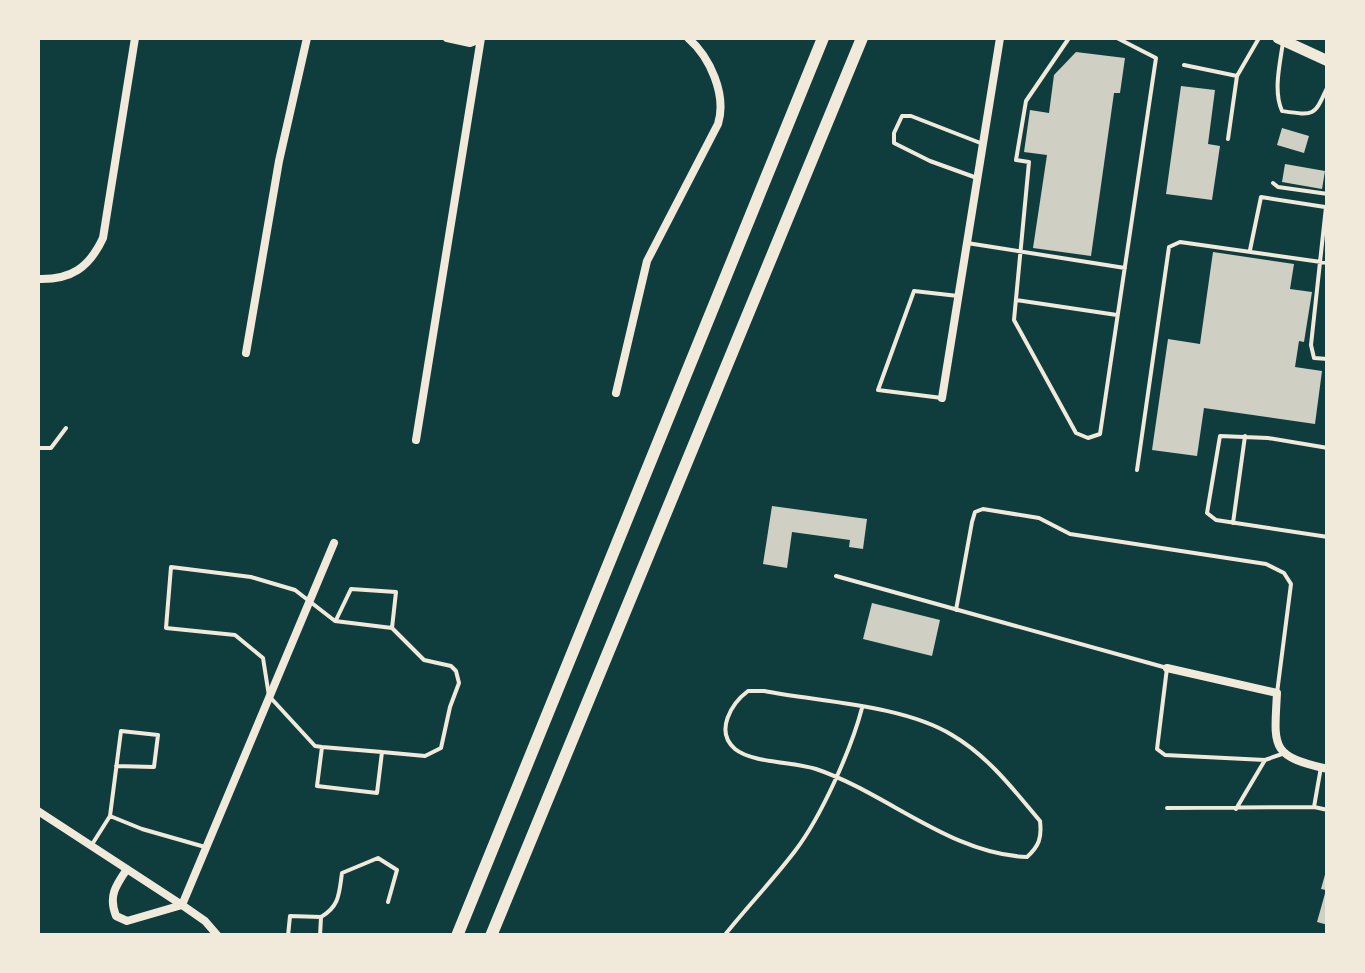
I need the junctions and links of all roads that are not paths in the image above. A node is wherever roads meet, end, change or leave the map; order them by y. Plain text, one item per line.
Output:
1 (135, 38) edge
2 (306, 38) edge
3 (447, 38) edge
4 (480, 38) edge
5 (688, 38) edge
6 (824, 38) edge
7 (862, 38) edge
8 (1000, 38) edge
9 (1070, 38) edge
10 (1117, 38) edge
11 (1259, 38) edge
12 (1282, 38) edge
13 (1328, 61) edge
14 (1184, 66) dead end
15 (1237, 76) junction
16 (1328, 86) edge
17 (1228, 139) dead end
18 (982, 144) junction
19 (977, 178) junction
20 (1273, 183) dead end
21 (1328, 194) edge
22 (1327, 208) edge
23 (967, 243) junction
24 (1250, 250) junction
25 (1020, 253) junction
26 (1320, 262) junction
27 (1328, 263) edge
28 (1125, 268) junction
29 (38, 279) edge
30 (958, 296) junction
31 (1016, 300) junction
32 (1118, 316) junction
33 (246, 353) dead end
34 (1328, 359) edge
35 (616, 393) dead end
36 (942, 398) joint
37 (66, 428) dead end
38 (1244, 436) junction
39 (416, 440) dead end
40 (38, 448) edge
41 (1328, 448) edge
42 (1137, 470) dead end
43 (1233, 523) junction
44 (1328, 537) edge
45 (334, 543) dead end
46 (836, 576) dead end
47 (309, 602) junction
48 (956, 610) junction
49 (335, 621) junction
50 (392, 628) junction
51 (1168, 668) junction
52 (1277, 692) junction
53 (269, 696) junction
54 (862, 708) junction
55 (322, 747) junction
56 (382, 752) junction
57 (1283, 753) junction
58 (1265, 760) junction
59 (116, 766) junction
60 (1324, 768) edge
61 (834, 776) junction
62 (1314, 807) junction
63 (1167, 808) dead end
64 (1236, 810) junction
65 (1328, 810) edge
66 (38, 811) edge
67 (110, 816) junction
68 (91, 846) junction
69 (206, 848) junction
70 (127, 869) junction
71 (388, 902) dead end
72 (182, 905) junction
73 (321, 917) junction
74 (218, 936) edge
75 (288, 936) edge
76 (320, 936) edge
77 (457, 936) edge
78 (492, 936) edge
79 (724, 936) edge

1 - 29 street
2 - 33 street
3 - 4 street
4 - 39 street
5 - 35 street
6 - 77 highway
7 - 78 highway
8 - 18 street
9 - 25 lane
10 - 28 lane
11 - 15 lane
12 - 13 main road
12 - 16 lane
14 - 15 lane
15 - 17 lane
18 - 19 street
18 - 19 lane
19 - 23 street
20 - 21 lane
22 - 24 lane
22 - 26 lane
23 - 25 lane
23 - 30 street
24 - 26 lane
24 - 42 lane
25 - 28 lane
25 - 31 lane
26 - 27 lane
26 - 34 lane
28 - 32 lane
30 - 36 street
30 - 36 lane
31 - 32 lane
31 - 32 lane
37 - 40 lane
38 - 41 lane
38 - 43 lane
38 - 43 lane
43 - 44 lane
45 - 47 street
46 - 48 lane
47 - 49 lane
47 - 53 street
47 - 53 lane
48 - 51 lane
48 - 52 lane
49 - 50 lane
49 - 50 lane
50 - 56 lane
51 - 52 street
51 - 58 lane
52 - 57 street
53 - 55 lane
53 - 69 street
54 - 61 lane
54 - 61 lane
54 - 61 lane
55 - 56 lane
55 - 56 lane
57 - 58 lane
57 - 60 street
58 - 64 lane
59 - 59 lane
59 - 67 lane
60 - 62 lane
61 - 79 lane
62 - 64 lane
62 - 65 lane
63 - 64 lane
66 - 68 street
67 - 68 lane
67 - 69 lane
68 - 70 street
69 - 72 street
70 - 72 street
70 - 72 street
71 - 73 lane
72 - 74 street
73 - 75 lane
73 - 76 lane

